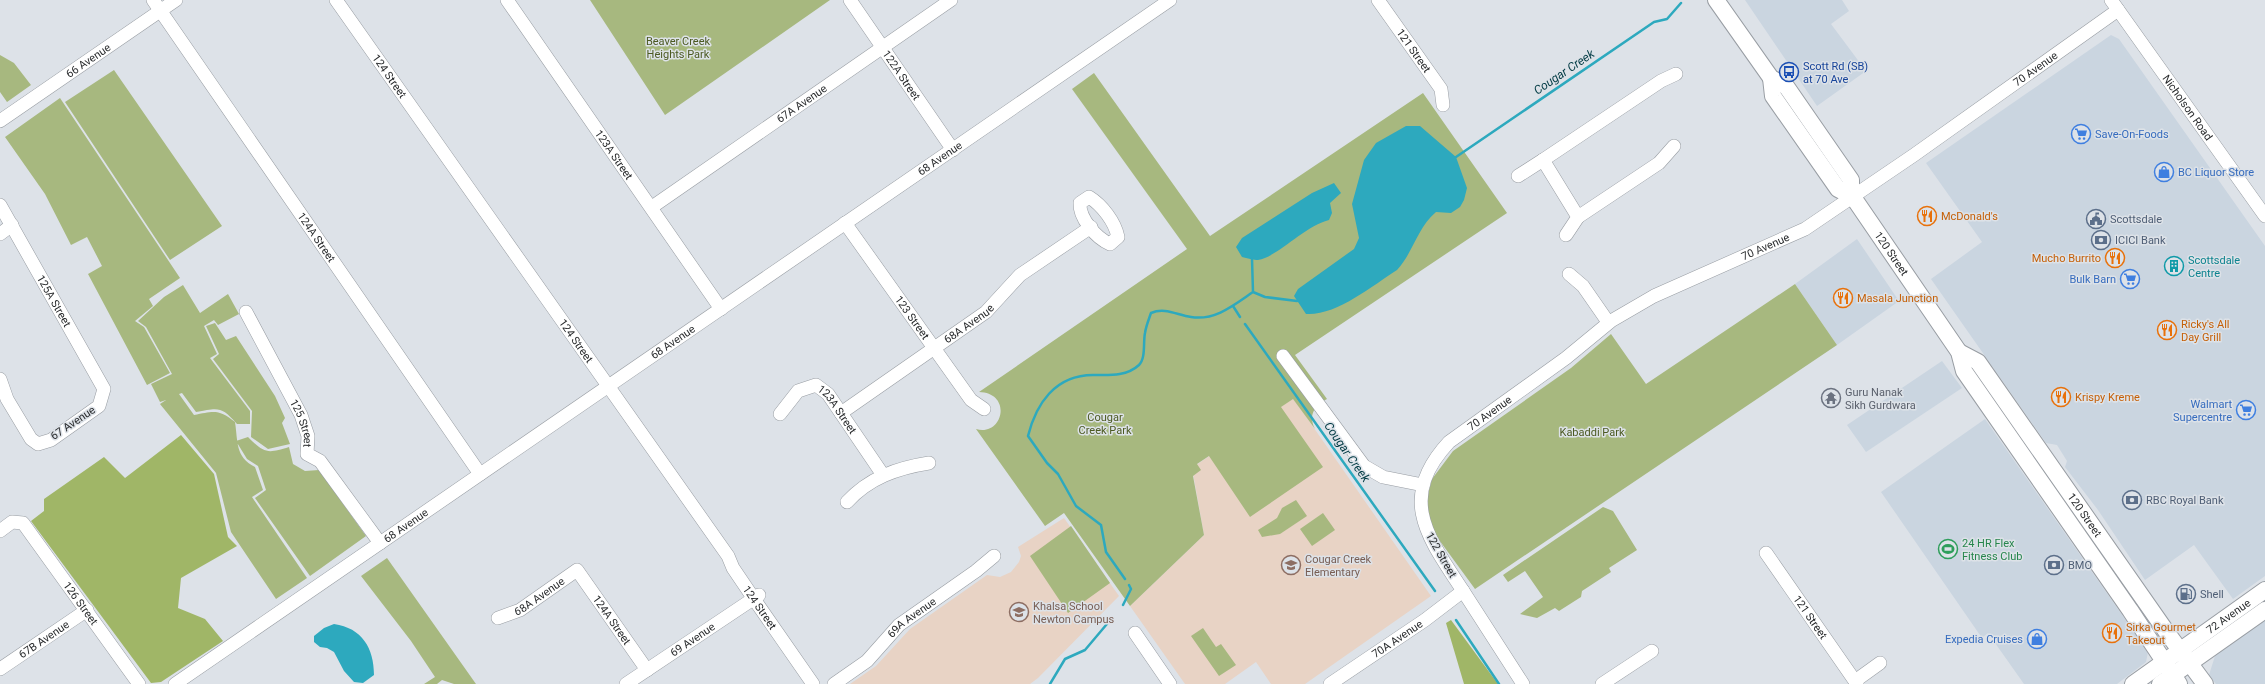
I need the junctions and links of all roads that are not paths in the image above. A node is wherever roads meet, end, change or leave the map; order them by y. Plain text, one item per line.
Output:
1 (176, 0) edge
2 (336, 0) edge
3 (507, 0) edge
4 (850, 0) edge
5 (951, 0) edge
6 (1170, 0) edge
7 (1378, 0) edge
8 (1716, 0) edge
9 (157, 5) edge
10 (2114, 5) edge
11 (882, 47) junction
12 (1676, 74) dead end
13 (1443, 105) dead end
14 (0, 121) edge
15 (1674, 146) dead end
16 (953, 150) junction
17 (1543, 160) junction
18 (1518, 176) dead end
19 (1852, 196) junction
20 (0, 205) edge
21 (652, 206) junction
22 (1578, 216) junction
23 (2265, 216) edge
24 (845, 223) junction
25 (12, 225) junction
26 (1091, 227) dead end
27 (0, 234) edge
28 (1566, 235) dead end
29 (1569, 274) dead end
30 (721, 309) junction
31 (246, 312) dead end
32 (1608, 322) junction
33 (935, 348) junction
34 (1959, 352) junction
35 (1283, 356) dead end
36 (0, 379) edge
37 (608, 386) junction
38 (103, 397) joint
39 (4, 402) edge
40 (984, 408) dead end
41 (841, 413) junction
42 (780, 414) dead end
43 (929, 463) dead end
44 (480, 474) junction
45 (883, 475) junction
46 (1423, 485) junction
47 (847, 502) dead end
48 (0, 531) edge
49 (380, 543) junction
50 (1766, 553) dead end
51 (994, 556) dead end
52 (577, 570) joint
53 (2265, 590) edge
54 (1463, 591) junction
55 (756, 597) junction
56 (86, 610) junction
57 (2265, 610) edge
58 (498, 618) dead end
59 (1135, 633) dead end
60 (1652, 651) dead end
61 (2185, 657) junction
62 (1880, 663) dead end
63 (0, 669) edge
64 (647, 670) junction
65 (2172, 674) edge
66 (1856, 683) edge
67 (139, 684) edge
68 (175, 684) edge
69 (626, 684) edge
70 (813, 684) edge
71 (823, 684) edge
72 (834, 684) edge
73 (1170, 684) edge
74 (1330, 684) edge
75 (1523, 684) edge
76 (1602, 684) edge
77 (2133, 684) edge
78 (2160, 684) edge
79 (2205, 684) edge

1 - 9 street, 66 Avenue
2 - 37 street, 124 Street
3 - 21 street, 123A Street
4 - 11 street, 122A Street
5 - 11 street, 67A Avenue
6 - 16 street, 68 Avenue
7 - 13 street, 121 Street
8 - 19 main road, 120 Street
9 - 14 street, 66 Avenue
9 - 44 street, 124A Street
10 - 19 street, 70 Avenue
10 - 23 street, Nicholson Road
11 - 16 street, 122A Street
11 - 21 street, 67A Avenue
12 - 17 street
15 - 22 street
16 - 24 street, 68 Avenue
17 - 18 street
17 - 22 street
19 - 32 street, 70 Avenue
19 - 34 main road, 120 Street
20 - 25 street, 125A Street
21 - 30 street, 123A Street
22 - 28 street
24 - 30 street, 68 Avenue
24 - 33 street, 123 Street
25 - 27 street
25 - 38 street, 125A Street
26 - 33 street, 68A Avenue
29 - 32 street
30 - 37 street, 68 Avenue
31 - 49 street, 125 Street
32 - 46 street, 70 Avenue
33 - 40 street, 123 Street
33 - 41 street, 68A Avenue
34 - 61 main road, 120 Street
34 - 65 main road, 120 Street
35 - 46 street
36 - 39 street
37 - 44 street, 68 Avenue
37 - 55 street, 124 Street
38 - 39 street, 67 Avenue
41 - 42 street, 123A Street
41 - 45 street, 123A Street
43 - 45 street
44 - 49 street, 68 Avenue
45 - 47 street
46 - 54 street, 122 Street
48 - 56 street, 126 Street
49 - 68 street, 68 Avenue
50 - 66 street, 121 Street
51 - 72 street, 69A Avenue
52 - 58 street, 68A Avenue
52 - 64 street, 124A Street
53 - 61 main road, 72 Avenue
54 - 74 street, 70A Avenue
54 - 75 street, 122 Street
55 - 64 street, 69 Avenue
55 - 70 street, 124 Street
55 - 71 street
56 - 63 street, 67B Avenue
56 - 67 street, 126 Street
57 - 61 main road, 72 Avenue
59 - 73 street
60 - 76 street
61 - 65 main road, 72 Avenue
61 - 79 main road, 120 Street
62 - 66 street, 121 Street
64 - 69 street, 69 Avenue
65 - 77 main road, 72 Avenue
65 - 78 main road, 72 Avenue

